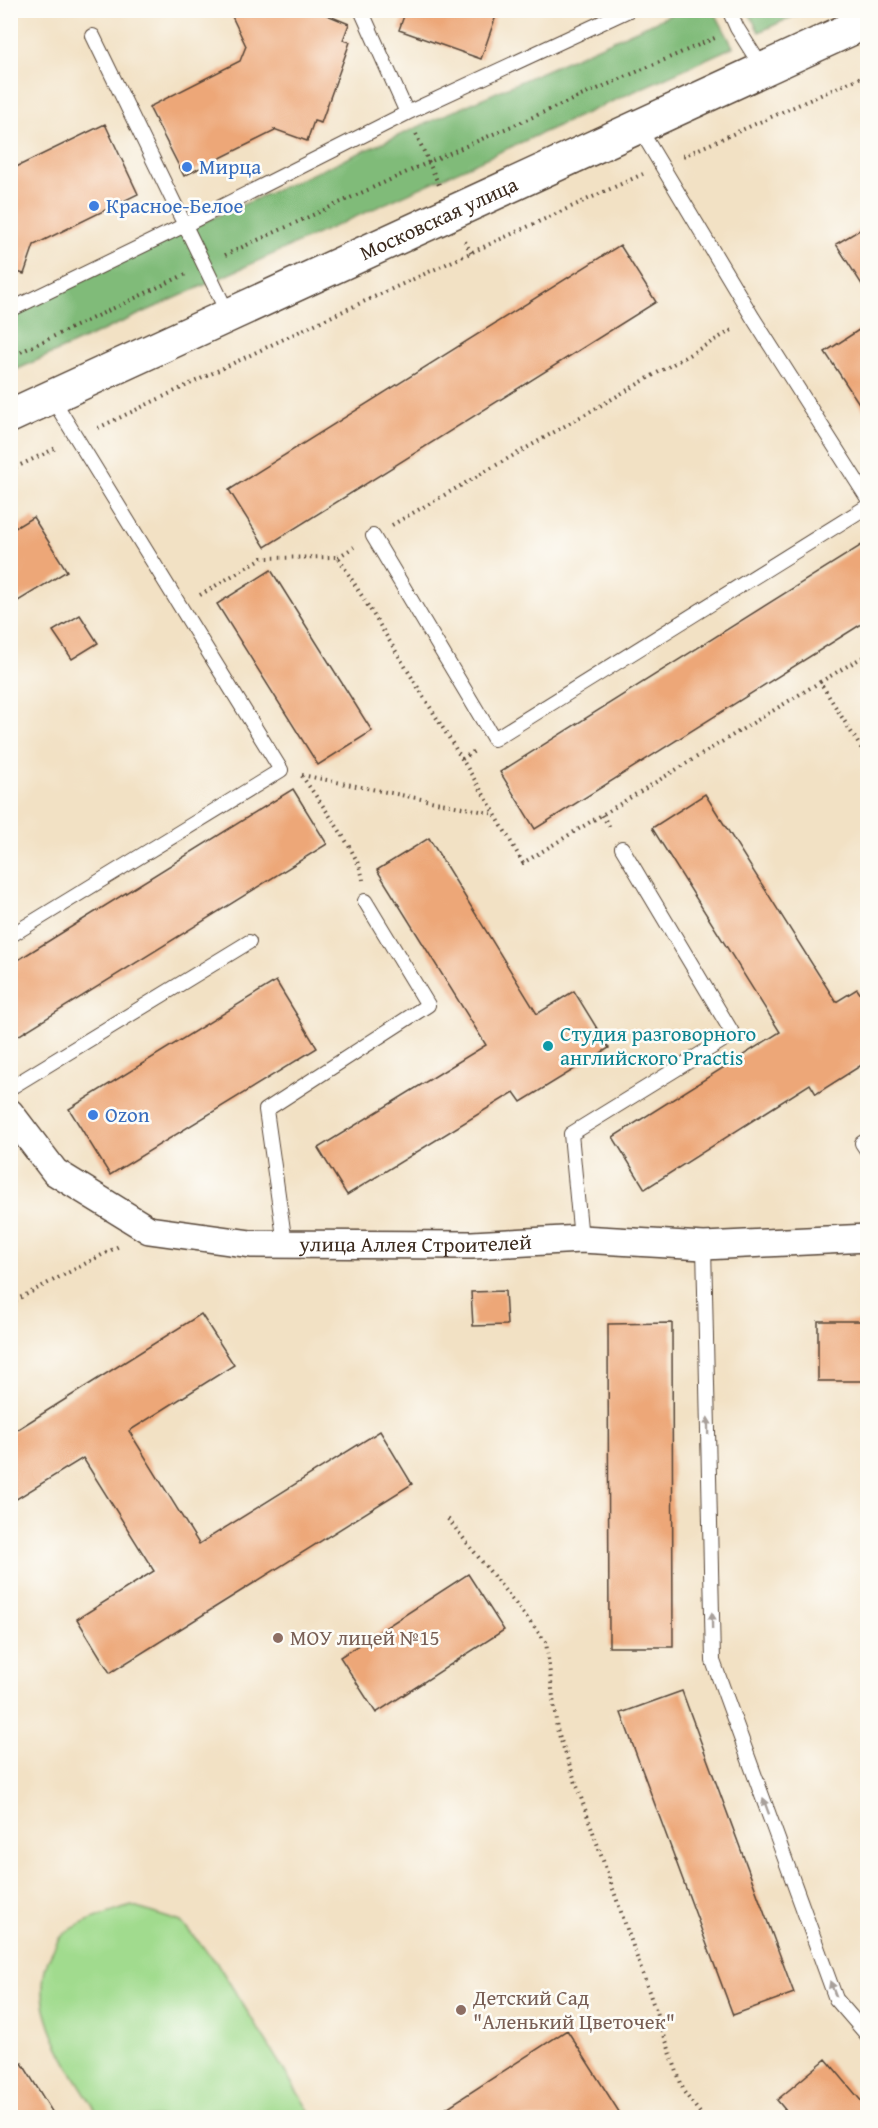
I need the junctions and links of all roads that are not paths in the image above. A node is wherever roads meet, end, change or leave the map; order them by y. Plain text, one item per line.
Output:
1 (361, 10) edge
2 (629, 10) edge
3 (729, 10) edge
4 (867, 21) edge
5 (93, 36) dead end
6 (763, 69) junction
7 (407, 113) junction
8 (638, 126) junction
9 (185, 225) junction
10 (10, 310) edge
11 (229, 316) junction
12 (52, 398) junction
13 (10, 416) edge
14 (867, 500) edge
15 (867, 506) edge
16 (373, 536) road end
17 (622, 848) dead end
18 (365, 901) dead end
19 (10, 936) edge
20 (249, 942) dead end
21 (10, 1088) edge
22 (10, 1113) edge
23 (867, 1140) edge
24 (867, 1152) edge
25 (867, 1238) edge
26 (581, 1239) junction
27 (285, 1244) junction
28 (704, 1246) junction
29 (867, 2036) edge

1 - 7 lane
2 - 7 lane
3 - 6 lane
4 - 6 street, Московская улица
5 - 9 lane
6 - 8 street, Московская улица
7 - 9 lane
8 - 11 street, Московская улица
8 - 14 lane
9 - 10 lane
9 - 11 lane
11 - 12 street, Московская улица
12 - 13 street, Московская улица
12 - 19 lane
15 - 16 lane
17 - 26 lane
18 - 27 lane
20 - 21 lane
22 - 27 street, улица Аллея Строителей
23 - 24 lane
25 - 28 street, улица Аллея Строителей
26 - 27 street, улица Аллея Строителей
26 - 28 street, улица Аллея Строителей
29 -> 28 lane

